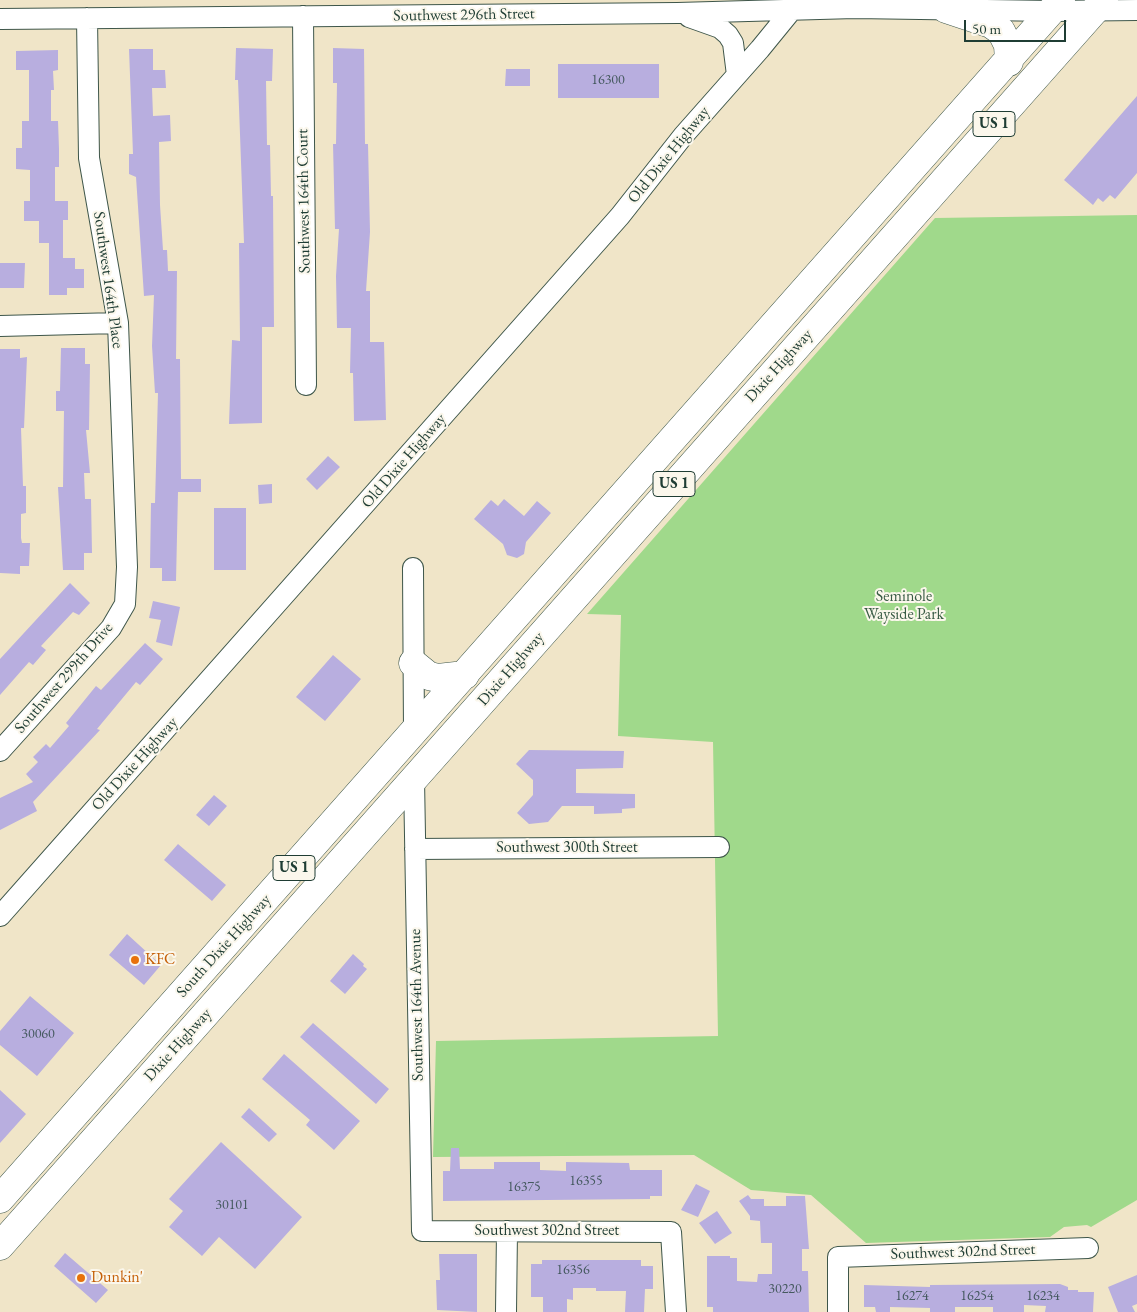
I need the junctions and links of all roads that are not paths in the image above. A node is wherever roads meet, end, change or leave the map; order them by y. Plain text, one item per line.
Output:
1 (846, 4) edge
2 (1098, 4) edge
3 (796, 5) edge
4 (1056, 6) edge
5 (946, 9) junction
6 (1137, 10) edge
7 (677, 13) junction
8 (303, 16) junction
9 (87, 18) junction
10 (0, 19) edge
11 (1009, 62) junction
12 (737, 75) junction
13 (870, 216) junction
14 (894, 237) junction
15 (118, 323) junction
16 (0, 326) edge
17 (728, 376) junction
18 (763, 384) junction
19 (306, 385) dead end
20 (615, 551) junction
21 (413, 568) dead end
22 (125, 604) joint
23 (520, 612) joint
24 (413, 663) junction
25 (471, 668) junction
26 (414, 732) junction
27 (0, 751) edge
28 (414, 779) junction
29 (355, 844) junction
30 (719, 847) dead end
31 (416, 849) junction
32 (0, 916) edge
33 (115, 1070) junction
34 (0, 1199) edge
35 (422, 1231) joint
36 (507, 1231) junction
37 (5, 1240) edge
38 (1088, 1248) dead end
39 (506, 1312) edge
40 (676, 1312) edge
41 (838, 1312) edge

1 - 3 street, Southwest 296th Street
1 - 5 street, Southwest 296th Street
2 - 4 street, Southwest 296th Street
2 - 6 street, Southwest 296th Street
2 - 14 highway, Dixie Highway / US 1
3 - 7 street, Southwest 296th Street
3 - 12 street, Old Dixie Highway
4 - 5 street, Southwest 296th Street
4 - 11 highway, Dixie Highway / US 1
4 - 14 highway
5 - 11 highway
7 - 8 street, Southwest 296th Street
7 - 12 street
8 - 9 street, Southwest 296th Street
8 - 19 street, Southwest 164th Court
9 - 10 street, Southwest 296th Street
9 - 15 street, Southwest 164th Place
11 - 13 highway, Dixie Highway / US 1
12 - 32 street, Old Dixie Highway
13 - 17 highway, Dixie Highway / US 1
13 - 18 highway
14 - 18 highway, Dixie Highway / US 1
15 - 16 street
15 - 22 street, Southwest 164th Place
17 - 20 highway
17 - 23 highway, Dixie Highway / US 1
18 - 20 highway, Dixie Highway / US 1
20 - 28 highway, Dixie Highway / US 1
21 - 24 street
22 - 27 street, Southwest 299th Drive
23 - 25 highway, South Dixie Highway / US 1
24 - 25 highway
24 - 26 street
25 - 26 highway, South Dixie Highway / US 1
25 - 28 highway
26 - 29 highway
26 - 33 highway, South Dixie Highway / US 1
28 - 29 highway, US 1
28 - 31 street, Southwest 164th Avenue
29 - 37 highway, Dixie Highway / US 1
30 - 31 street, Southwest 300th Street
31 - 35 street, Southwest 164th Avenue
33 - 34 highway, US 1
33 - 37 highway
35 - 36 street, Southwest 302nd Street
36 - 39 street
36 - 40 street, Southwest 302nd Street
38 - 41 street, Southwest 302nd Street

